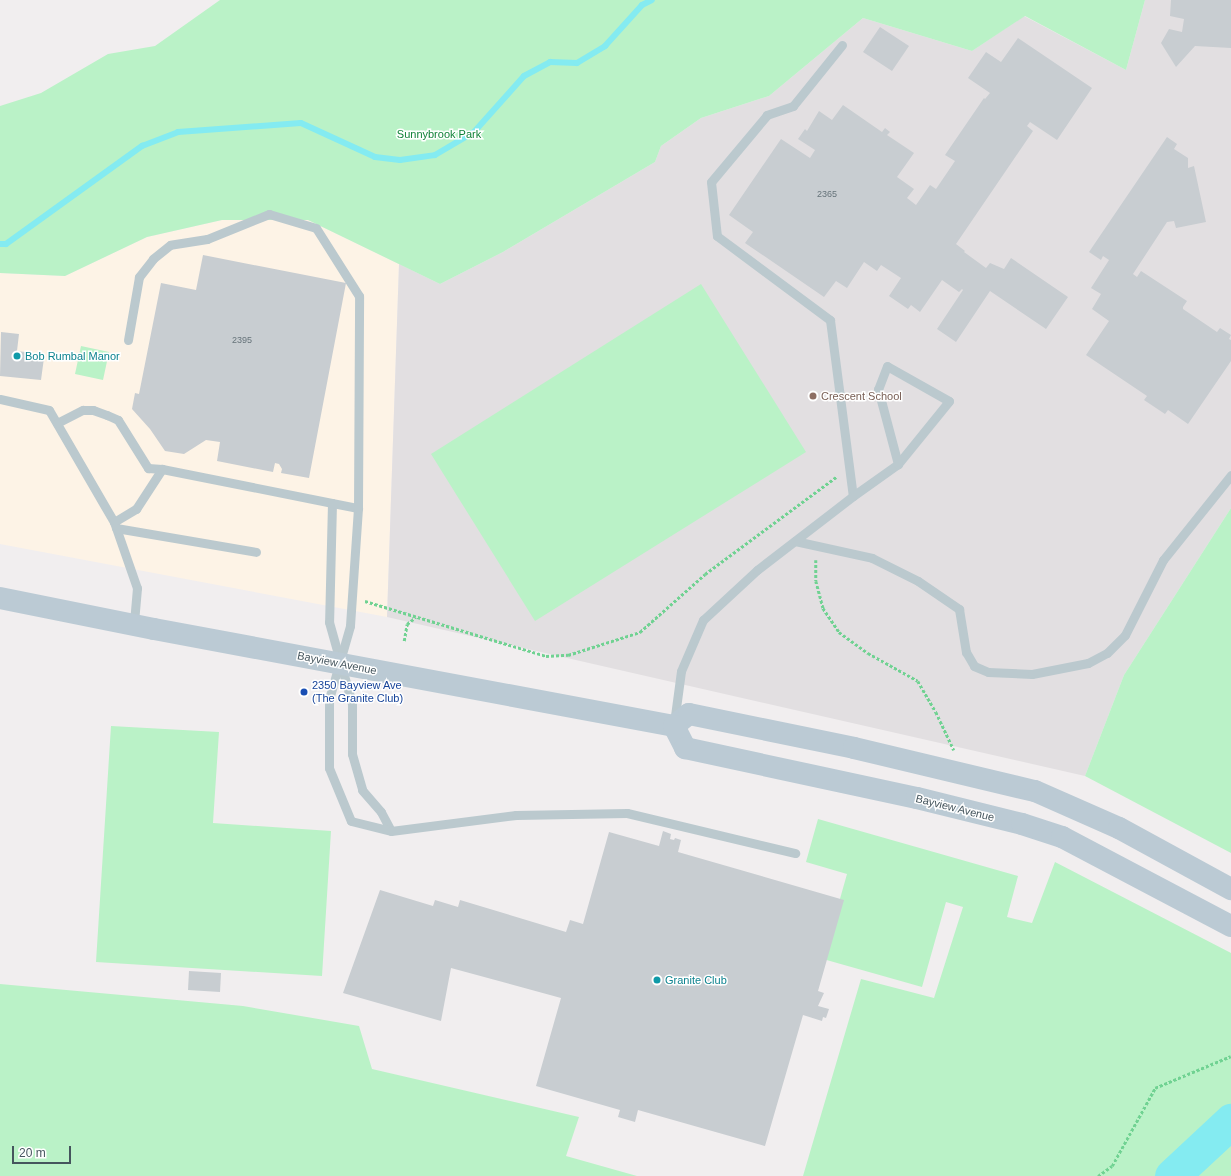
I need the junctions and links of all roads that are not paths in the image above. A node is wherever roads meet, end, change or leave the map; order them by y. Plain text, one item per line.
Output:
1 (842, 45) dead end
2 (128, 340) dead end
3 (0, 399) edge
4 (57, 423) junction
5 (898, 464) junction
6 (162, 469) junction
7 (1231, 475) edge
8 (853, 496) junction
9 (332, 502) junction
10 (358, 508) junction
11 (115, 525) junction
12 (795, 541) junction
13 (256, 552) dead end
14 (0, 598) edge
15 (134, 625) junction
16 (340, 664) junction
17 (674, 726) junction
18 (391, 831) junction
19 (795, 852) dead end
20 (1231, 889) edge
21 (1231, 926) edge

1 - 8 lane
2 - 10 lane
3 - 4 lane
4 - 6 lane
4 - 11 lane
5 - 5 lane
5 - 8 lane
6 - 9 lane
6 - 11 lane
7 - 12 lane
8 - 12 lane
9 - 10 lane
9 - 16 lane
10 - 16 lane
11 - 13 lane
11 - 15 lane
12 - 17 lane
14 - 15 main road, Bayview Avenue
15 - 16 main road, Bayview Avenue
16 - 17 main road, Bayview Avenue
16 - 18 lane
16 - 18 lane
17 - 20 main road
17 - 21 main road, Bayview Avenue
18 - 19 lane

